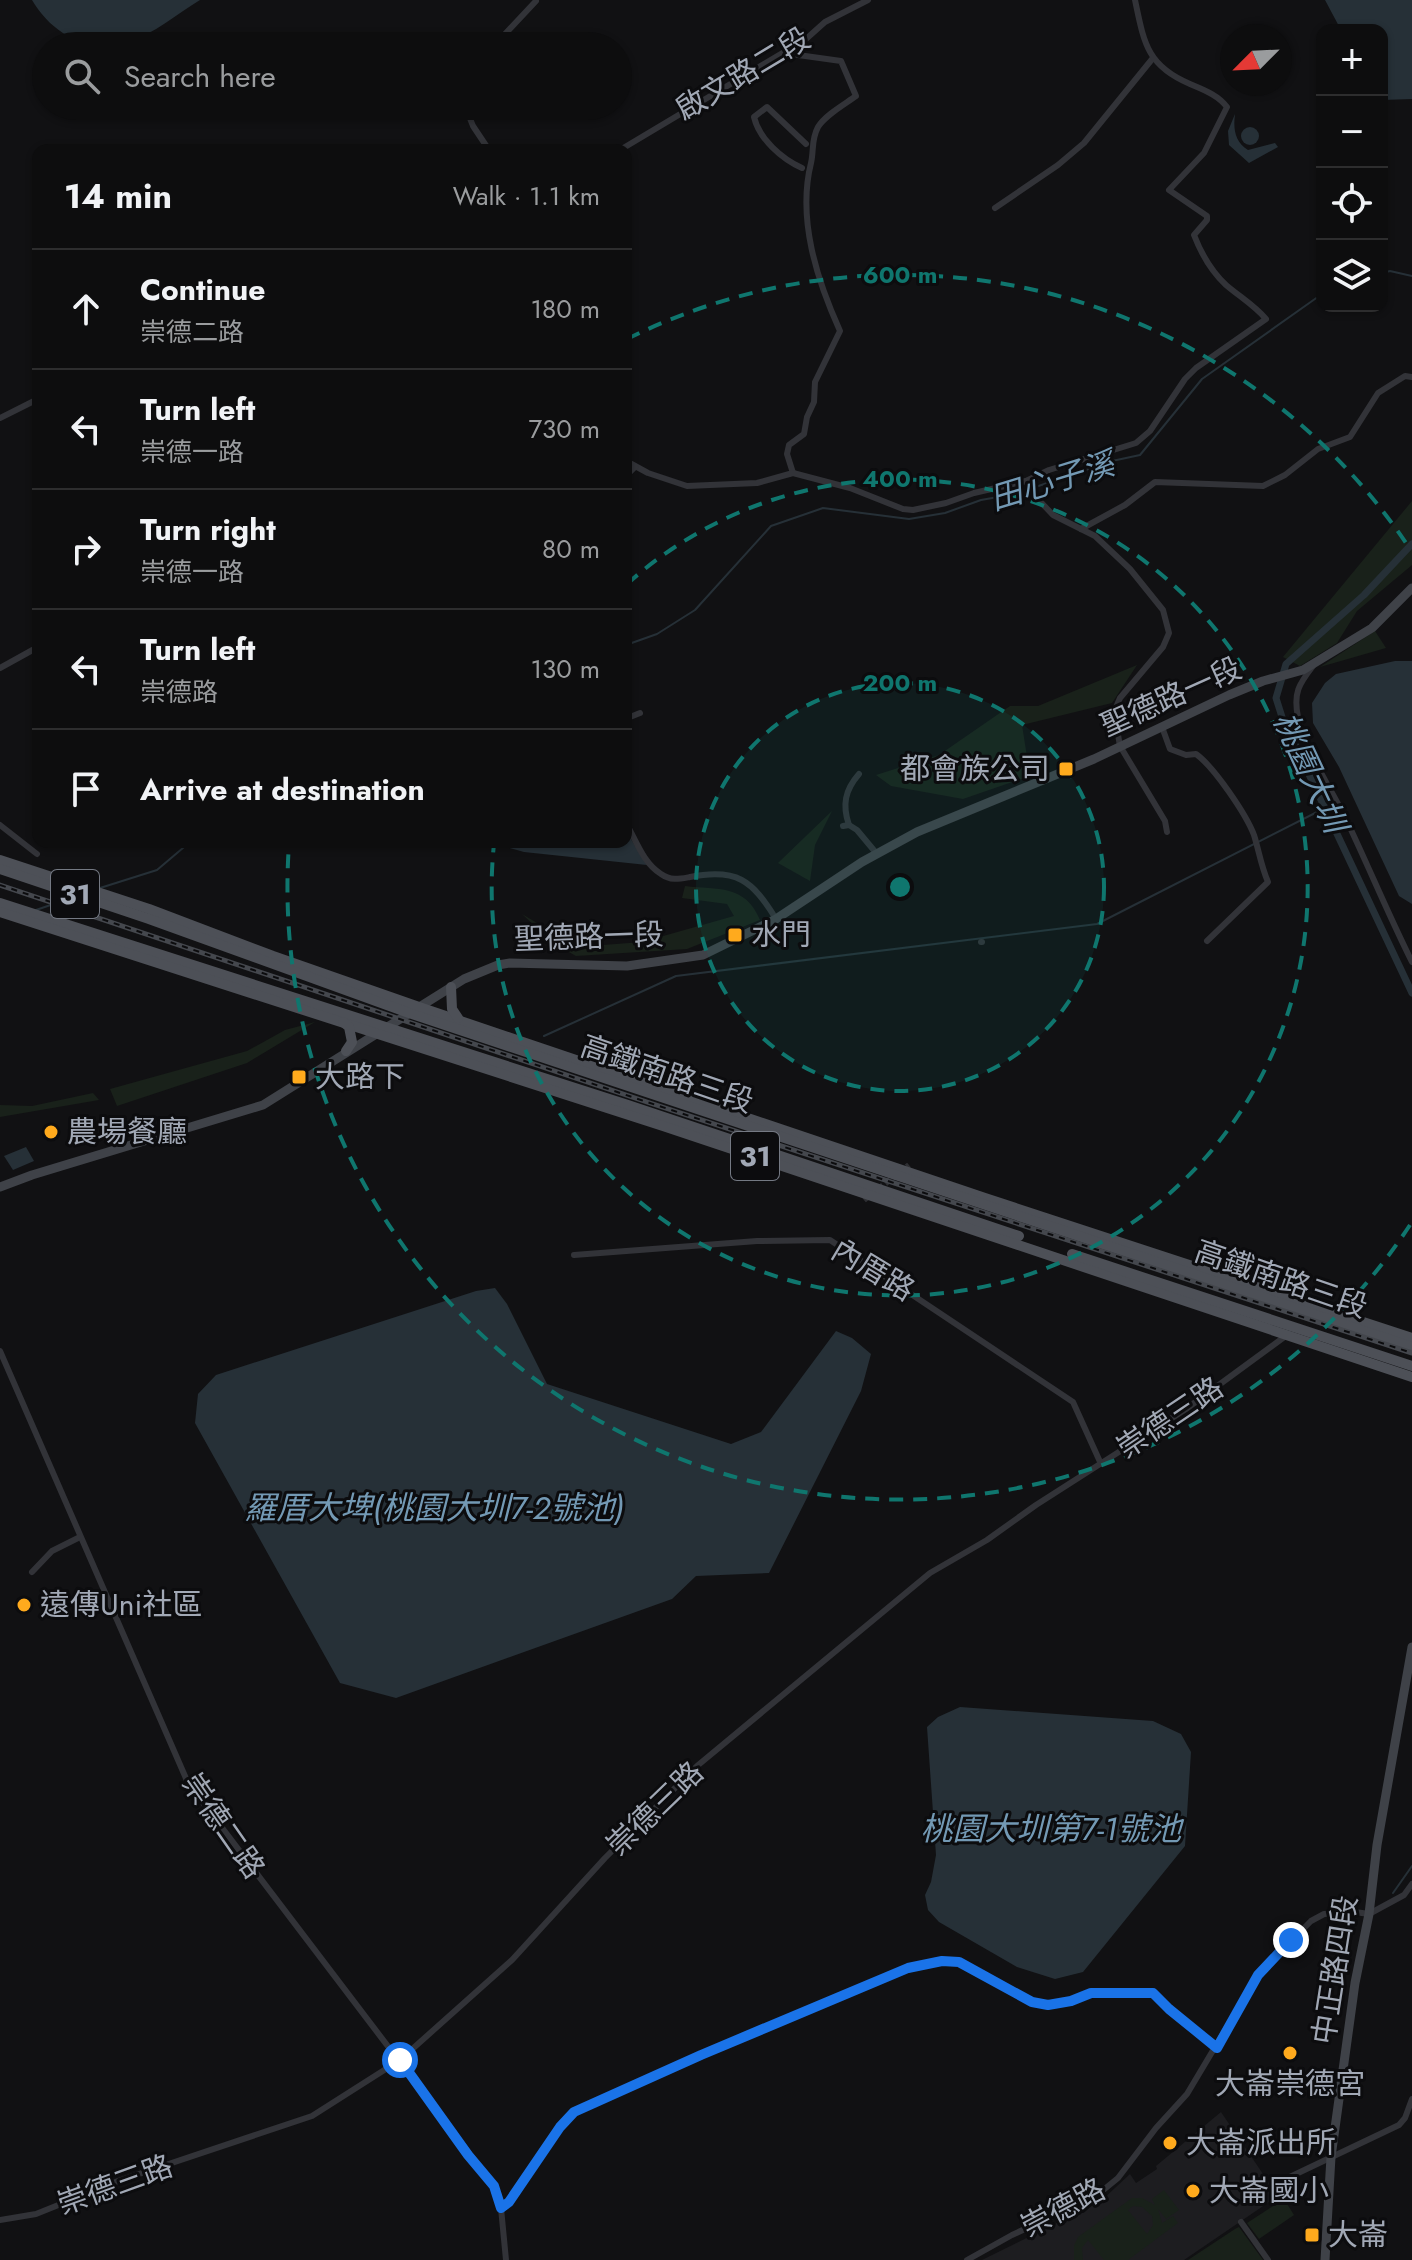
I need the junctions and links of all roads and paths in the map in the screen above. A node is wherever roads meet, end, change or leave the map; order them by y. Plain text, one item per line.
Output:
1 (868, 0) edge
2 (1135, 0) edge
3 (536, 1) edge
4 (507, 32) edge
5 (788, 50) junction
6 (1153, 58) junction
7 (471, 120) edge
8 (485, 144) edge
9 (630, 144) edge
10 (806, 144) dead end
11 (802, 168) dead end
12 (995, 208) dead end
13 (1412, 377) edge
14 (32, 402) edge
15 (0, 418) edge
16 (632, 465) edge
17 (635, 467) junction
18 (632, 470) edge
19 (793, 473) junction
20 (1026, 481) junction
21 (1081, 529) junction
22 (1412, 588) edge
23 (32, 650) edge
24 (1315, 663) junction
25 (0, 668) edge
26 (640, 713) dead end
27 (632, 716) edge
28 (1162, 727) junction
29 (1120, 746) junction
30 (859, 774) dead end
31 (0, 825) edge
32 (1167, 832) dead end
33 (632, 835) edge
34 (37, 854) dead end
35 (877, 854) junction
36 (1, 865) edge
37 (0, 903) edge
38 (0, 912) edge
39 (149, 914) junction
40 (776, 919) junction
41 (100, 940) junction
42 (1207, 941) dead end
43 (1412, 962) edge
44 (451, 987) junction
45 (375, 1000) junction
46 (414, 1010) junction
47 (458, 1018) junction
48 (341, 1020) junction
49 (433, 1020) junction
50 (371, 1021) junction
51 (387, 1026) junction
52 (377, 1033) junction
53 (433, 1042) junction
54 (346, 1051) junction
55 (628, 1105) junction
56 (663, 1126) junction
57 (0, 1187) edge
58 (574, 1255) dead end
59 (1119, 1278) junction
60 (1147, 1279) junction
61 (1288, 1335) junction
62 (1412, 1338) edge
63 (1412, 1347) edge
64 (0, 1351) edge
65 (1412, 1366) edge
66 (1412, 1377) edge
67 (1101, 1464) junction
68 (80, 1537) junction
69 (32, 1572) dead end
70 (1412, 1647) edge
71 (1412, 1884) edge
72 (1369, 1914) junction
73 (1217, 2048) junction
74 (400, 2060) junction
75 (1412, 2099) edge
76 (1331, 2157) junction
77 (1275, 2184) dead end
78 (501, 2208) junction
79 (0, 2220) edge
80 (1241, 2222) dead end
81 (506, 2260) edge
82 (967, 2260) edge
83 (1268, 2260) edge
84 (1325, 2260) edge

1 - 5 street, 啟文路二段
2 - 6 street
3 - 4 street
5 - 9 street, 啟文路二段
5 - 19 street
6 - 12 street
6 - 20 street
7 - 8 street
10 - 11 street
13 - 21 street
14 - 15 street
16 - 17 street
17 - 18 street
17 - 19 street
19 - 20 street
20 - 21 street
21 - 29 street
22 - 24 street
23 - 25 street
24 - 28 street, 聖德路一段
24 - 43 street
26 - 27 street
28 - 29 street, 聖德路一段
28 - 42 street
29 - 32 street
29 - 35 street, 聖德路一段
30 - 35 street
31 - 34 street
33 - 40 street
35 - 40 street, 聖德路一段
36 - 39 main road, 高鐵南路三段 / 31
37 - 41 main road, 高鐵南路三段 / 31
38 - 41 main road, 高鐵南路三段 / 31
39 - 45 main road, 高鐵南路三段 / 31
39 - 46 main road, 高鐵南路三段 / 31
40 - 44 street, 聖德路一段
41 - 48 main road, 高鐵南路三段 / 31
41 - 50 main road, 高鐵南路三段 / 31
44 - 46 street, 聖德路一段
44 - 47 main road
45 - 46 main road, 高鐵南路三段 / 31
45 - 50 main road
46 - 47 main road, 高鐵南路三段 / 31
46 - 49 main road, 高鐵南路三段 / 31
46 - 51 street, 聖德路一段
47 - 62 main road, 高鐵南路三段 / 31
48 - 52 main road, 高鐵南路三段 / 31
48 - 54 main road
49 - 53 main road
49 - 63 main road, 高鐵南路三段 / 31
50 - 51 main road, 高鐵南路三段 / 31
51 - 52 street, 聖德路一段
51 - 53 main road, 高鐵南路三段 / 31
52 - 54 street, 聖德路一段
52 - 56 main road, 高鐵南路三段 / 31
53 - 55 main road, 高鐵南路三段 / 31
54 - 57 street, 聖德路一段
55 - 56 main road
55 - 60 main road, 高鐵南路三段 / 31
56 - 59 main road, 高鐵南路三段 / 31
58 - 67 street, 內厝路
59 - 60 main road
59 - 61 main road, 高鐵南路三段 / 31
60 - 65 main road, 高鐵南路三段 / 31
61 - 66 main road, 高鐵南路三段 / 31
61 - 67 street, 崇德三路
64 - 68 street, 崇德二路
67 - 74 street, 崇德三路
68 - 69 street
68 - 74 street, 崇德二路
70 - 72 street, 中正路四段
71 - 72 street
72 - 73 street, 崇德路
72 - 76 street, 中正路四段
73 - 78 street
73 - 82 street, 崇德路
74 - 78 street, 崇德二路
74 - 79 street, 崇德三路
75 - 76 street
76 - 77 street
76 - 84 street, 中正路四段
78 - 81 street, 崇德二路
80 - 83 street

